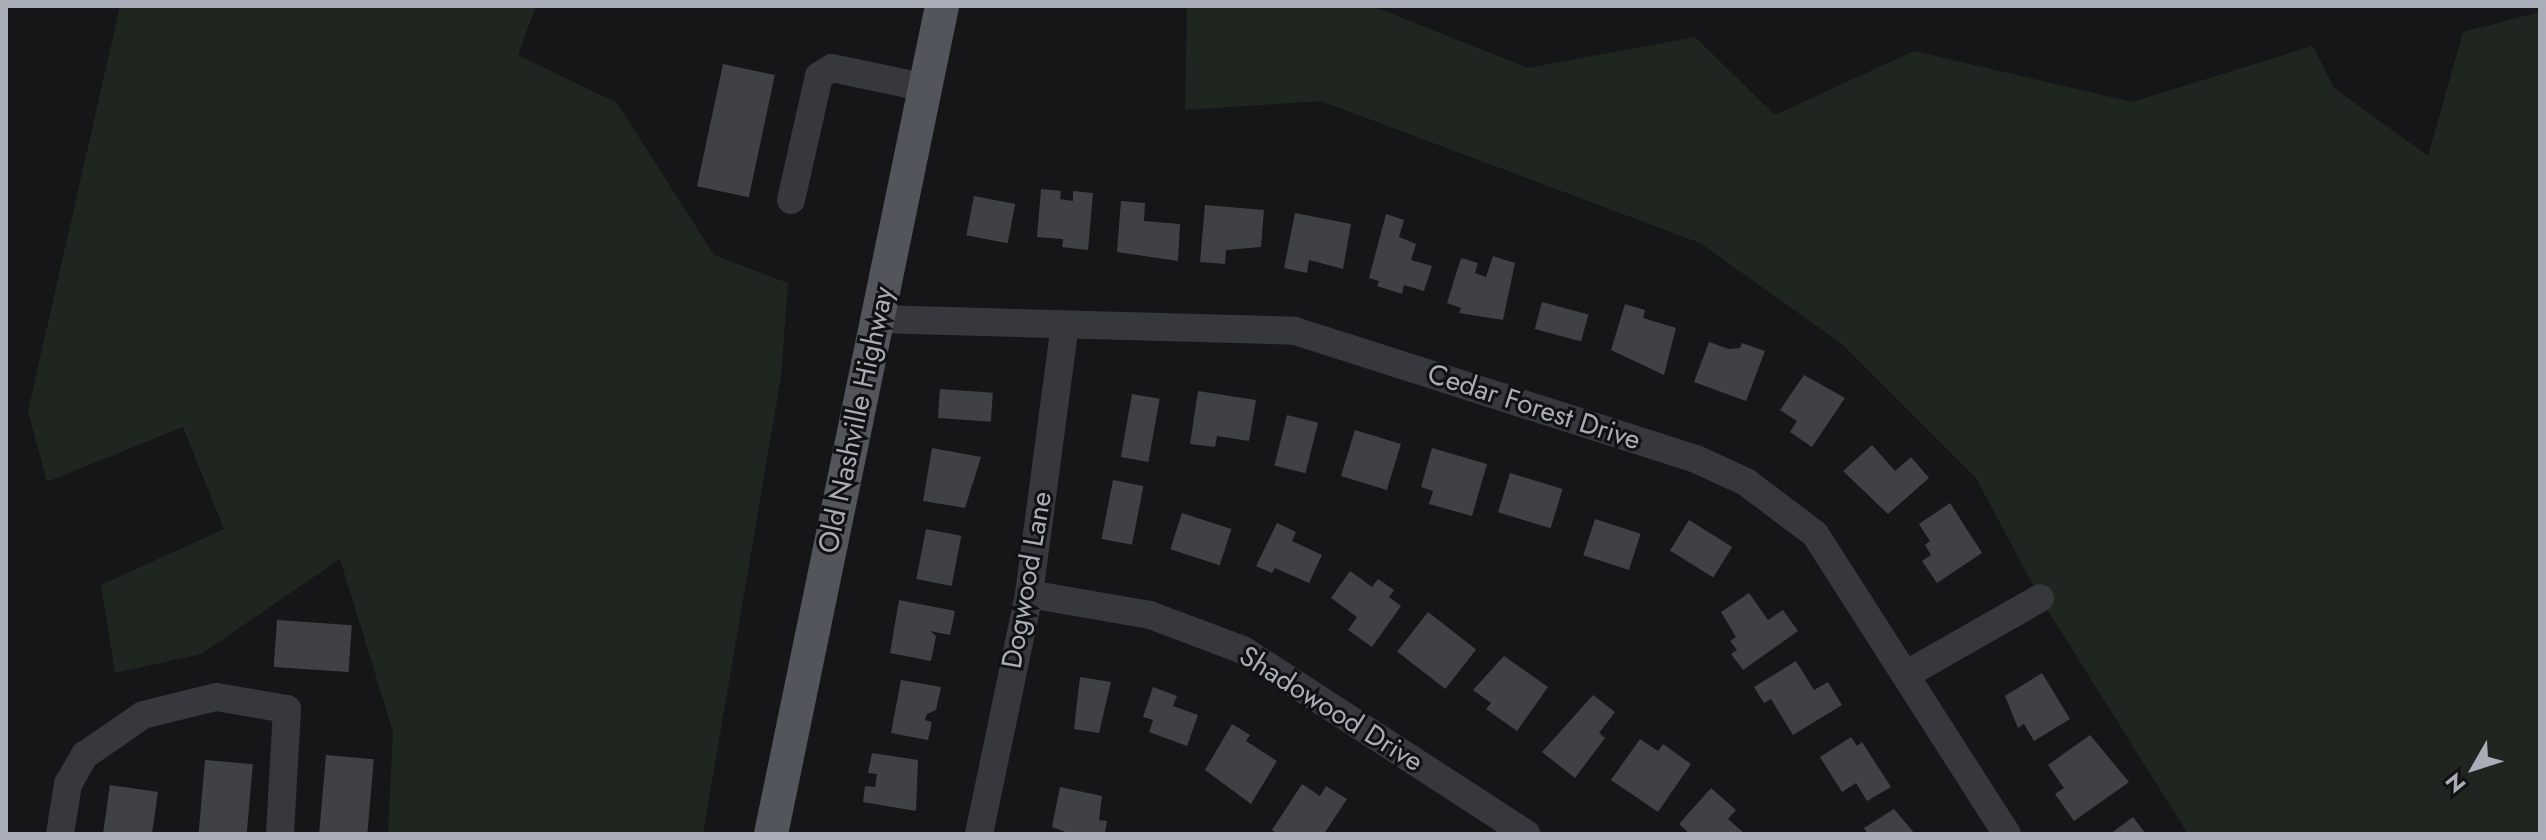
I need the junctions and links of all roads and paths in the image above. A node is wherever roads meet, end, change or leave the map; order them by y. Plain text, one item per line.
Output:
1 (942, 6) edge
2 (927, 88) junction
3 (791, 200) dead end
4 (877, 319) junction
5 (1065, 325) junction
6 (1029, 594) junction
7 (2040, 598) dead end
8 (1907, 674) junction
9 (60, 834) edge
10 (280, 834) edge
11 (771, 834) edge
12 (979, 834) edge
13 (1526, 834) edge
14 (2007, 834) edge

1 - 2 main road, Old Nashville Highway
2 - 3 street
2 - 4 main road, Old Nashville Highway
4 - 5 street, Cedar Forest Drive
4 - 11 main road, Old Nashville Highway
5 - 6 street, Dogwood Lane
5 - 8 street, Cedar Forest Drive
6 - 12 street, Dogwood Lane
6 - 13 street, Shadowood Drive
7 - 8 street
8 - 14 street, Cedar Forest Drive
9 - 10 street

